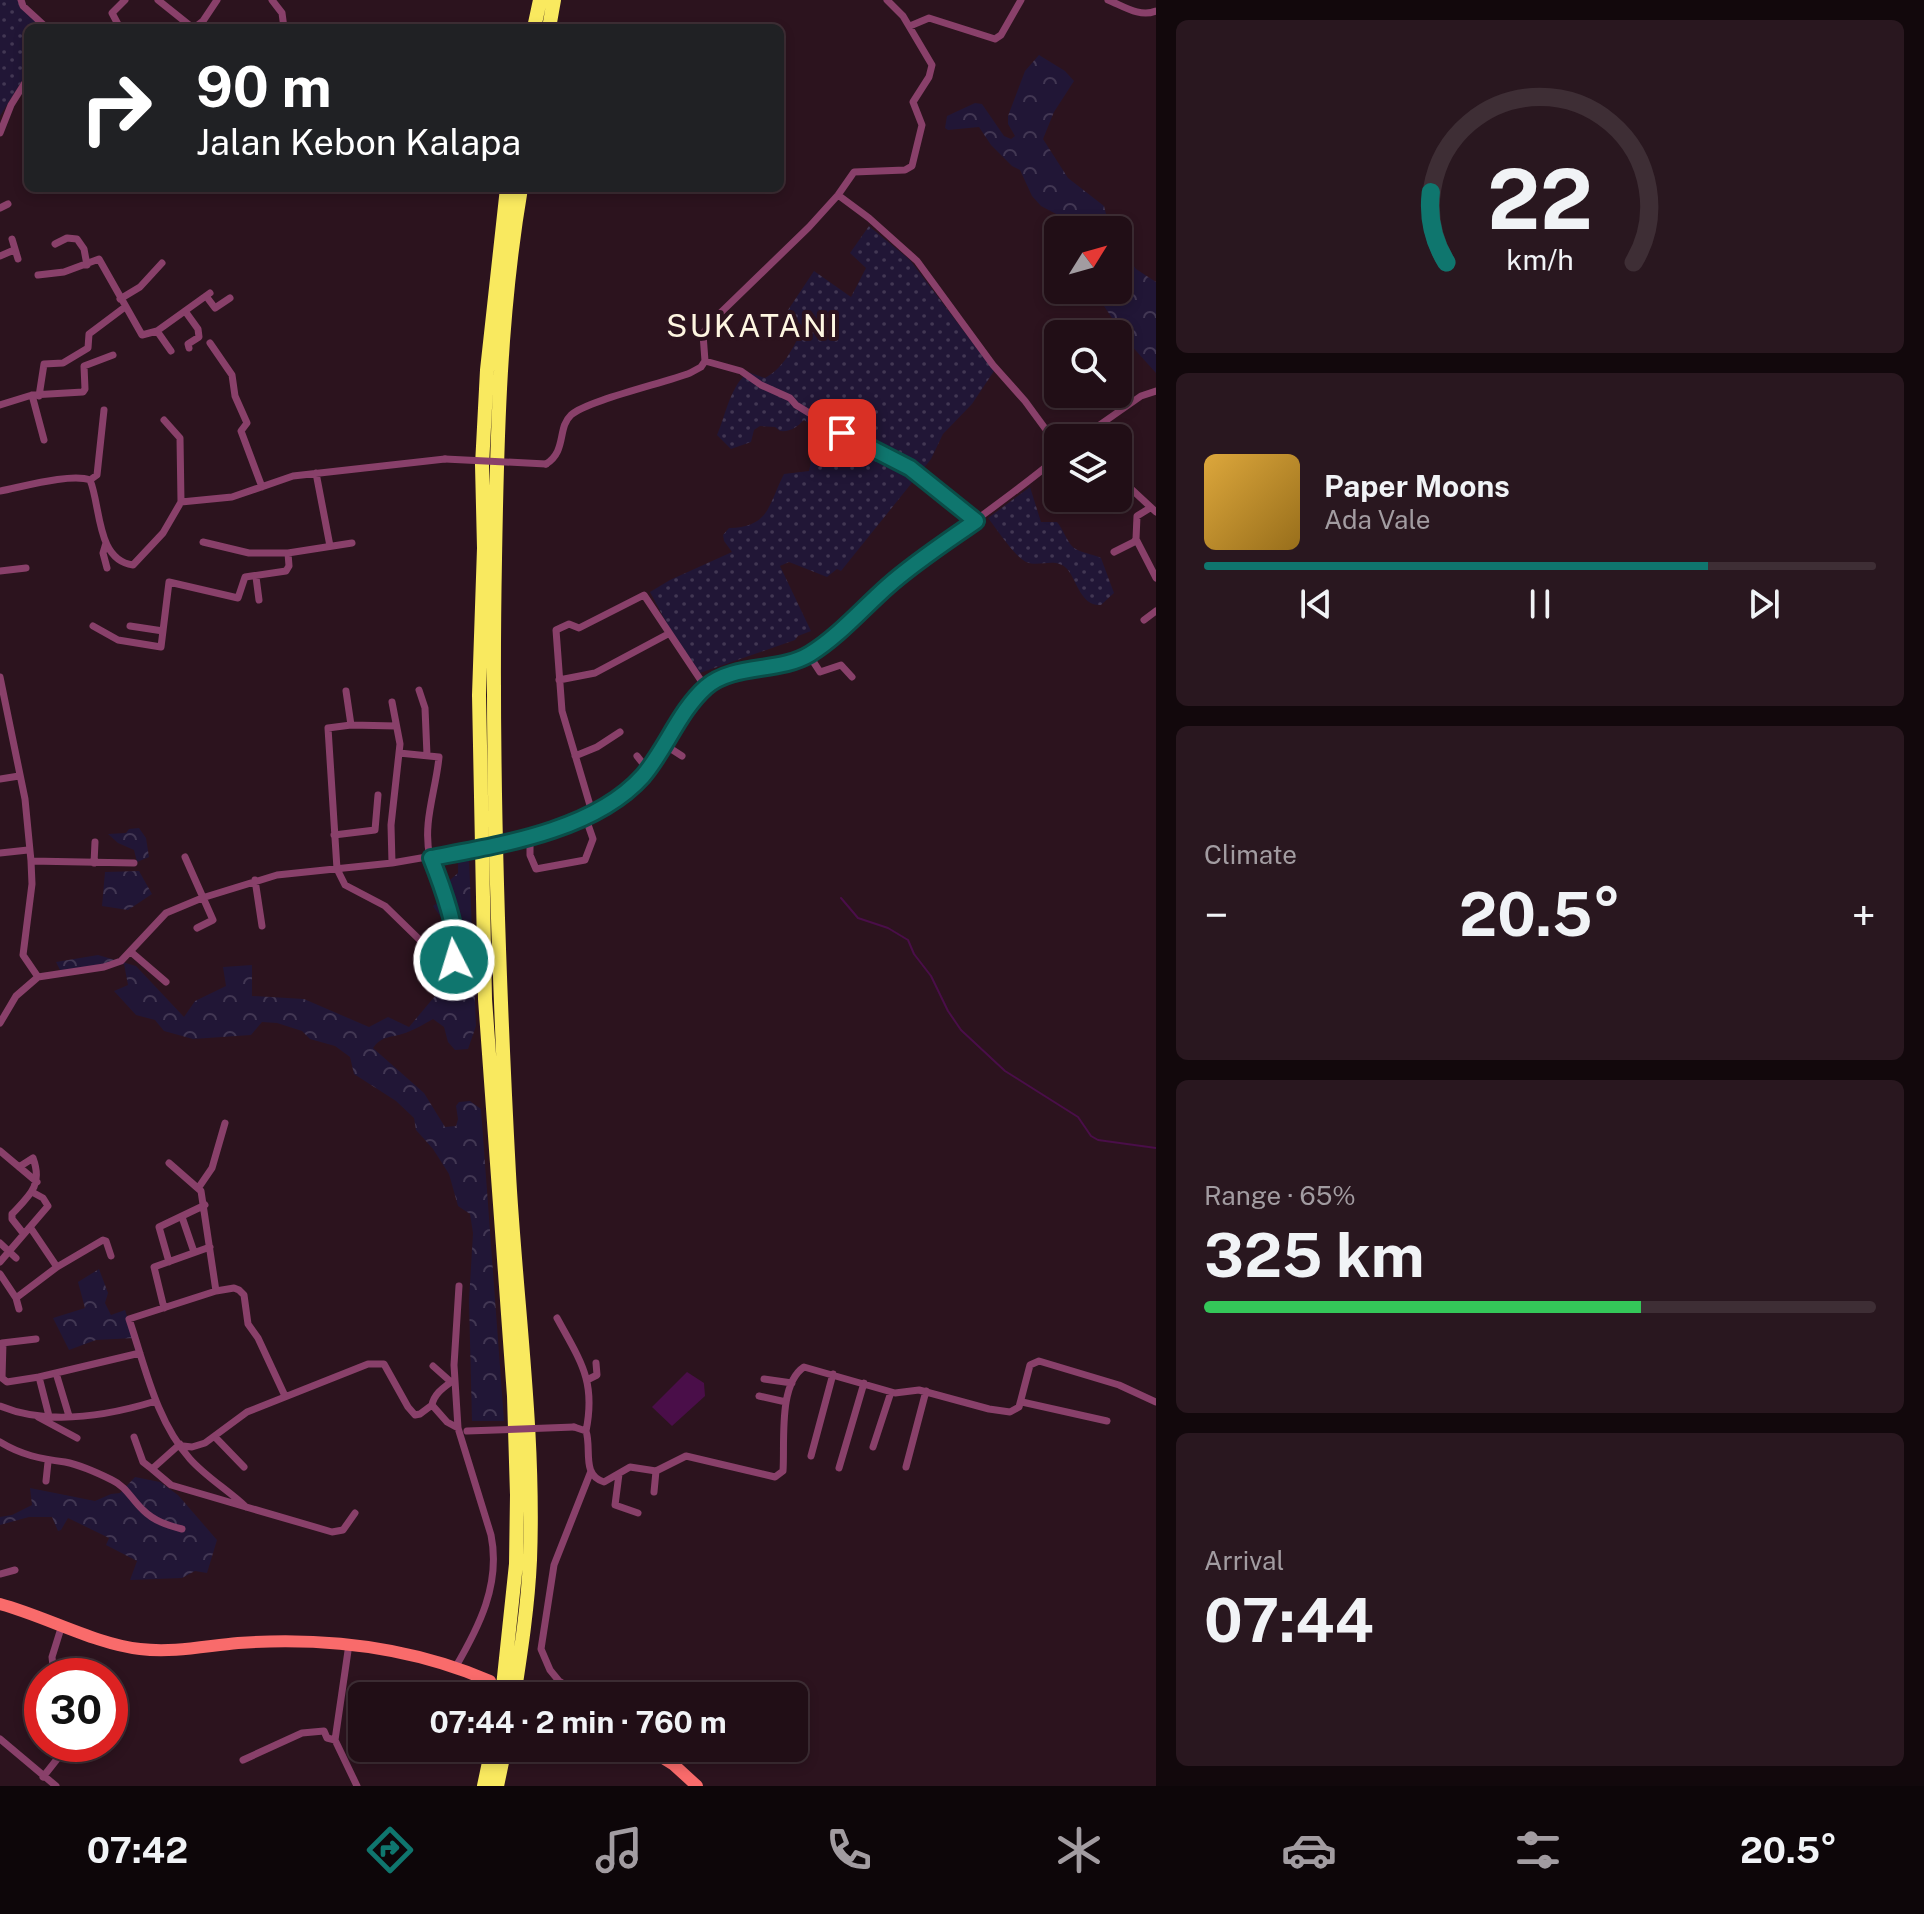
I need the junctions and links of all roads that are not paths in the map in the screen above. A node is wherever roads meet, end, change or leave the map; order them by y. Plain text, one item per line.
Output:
1 (21, 0) edge
2 (125, 0) edge
3 (158, 0) edge
4 (272, 0) edge
5 (540, 0) edge
6 (554, 0) edge
7 (887, 0) edge
8 (1021, 0) edge
9 (1108, 0) edge
10 (215, 1) edge
11 (1156, 11) edge
12 (43, 24) edge
13 (118, 24) edge
14 (188, 24) edge
15 (199, 24) edge
16 (283, 24) edge
17 (535, 24) edge
18 (550, 24) edge
19 (910, 26) junction
20 (24, 86) edge
21 (0, 133) edge
22 (507, 192) edge
23 (520, 192) edge
24 (838, 195) junction
25 (12, 239) dead end
26 (55, 244) dead end
27 (14, 250) junction
28 (0, 256) edge
29 (18, 259) dead end
30 (162, 263) dead end
31 (87, 265) junction
32 (38, 275) dead end
33 (230, 298) dead end
34 (120, 299) junction
35 (125, 307) junction
36 (185, 311) junction
37 (157, 331) junction
38 (210, 343) dead end
39 (189, 348) dead end
40 (171, 351) dead end
41 (113, 355) dead end
42 (705, 361) junction
43 (1156, 391) edge
44 (36, 395) junction
45 (0, 405) edge
46 (104, 410) dead end
47 (164, 420) dead end
48 (1101, 424) edge
49 (1044, 427) edge
50 (44, 440) dead end
51 (1044, 468) edge
52 (316, 473) junction
53 (90, 480) junction
54 (262, 487) junction
55 (1132, 490) edge
56 (0, 491) edge
57 (181, 502) junction
58 (1153, 510) edge
59 (976, 521) junction
60 (1136, 539) junction
61 (203, 542) dead end
62 (106, 543) junction
63 (352, 543) dead end
64 (330, 546) junction
65 (1114, 552) dead end
66 (288, 553) junction
67 (26, 568) dead end
68 (107, 568) dead end
69 (0, 571) edge
70 (256, 577) junction
71 (1156, 578) edge
72 (259, 600) dead end
73 (1156, 611) edge
74 (1144, 620) dead end
75 (93, 626) dead end
76 (130, 626) dead end
77 (163, 631) junction
78 (668, 634) junction
79 (809, 655) junction
80 (0, 677) edge
81 (852, 677) dead end
82 (559, 680) junction
83 (706, 688) junction
84 (419, 690) dead end
85 (346, 691) dead end
86 (392, 702) dead end
87 (351, 725) junction
88 (396, 726) junction
89 (620, 732) dead end
90 (665, 745) junction
91 (399, 753) junction
92 (427, 755) junction
93 (575, 756) junction
94 (637, 756) dead end
95 (682, 756) dead end
96 (648, 770) junction
97 (19, 776) junction
98 (0, 779) edge
99 (378, 795) dead end
100 (589, 814) junction
101 (334, 835) junction
102 (530, 836) junction
103 (95, 842) dead end
104 (28, 850) junction
105 (0, 853) edge
106 (185, 857) dead end
107 (431, 858) junction
108 (31, 861) junction
109 (94, 863) junction
110 (134, 863) dead end
111 (392, 863) junction
112 (337, 869) junction
113 (255, 880) junction
114 (202, 898) junction
115 (262, 926) dead end
116 (197, 928) dead end
117 (131, 952) junction
118 (38, 977) junction
119 (166, 982) dead end
120 (0, 1023) edge
121 (225, 1123) dead end
122 (0, 1151) edge
123 (8, 1157) junction
124 (169, 1163) dead end
125 (0, 1166) edge
126 (19, 1167) junction
127 (37, 1182) junction
128 (199, 1187) junction
129 (32, 1192) junction
130 (205, 1205) junction
131 (182, 1217) junction
132 (30, 1227) junction
133 (23, 1233) junction
134 (0, 1243) edge
135 (210, 1247) junction
136 (9, 1250) junction
137 (194, 1252) junction
138 (111, 1256) dead end
139 (16, 1258) dead end
140 (0, 1262) edge
141 (169, 1262) junction
142 (57, 1267) junction
143 (0, 1274) edge
144 (459, 1286) dead end
145 (216, 1291) junction
146 (16, 1298) junction
147 (164, 1308) junction
148 (19, 1309) dead end
149 (557, 1318) dead end
150 (36, 1339) dead end
151 (2, 1343) edge
152 (140, 1353) junction
153 (596, 1363) dead end
154 (433, 1366) dead end
155 (56, 1373) junction
156 (833, 1374) junction
157 (39, 1377) junction
158 (764, 1379) dead end
159 (587, 1380) junction
160 (453, 1382) junction
161 (792, 1383) junction
162 (864, 1383) junction
163 (926, 1391) junction
164 (891, 1392) junction
165 (285, 1396) junction
166 (759, 1396) dead end
167 (156, 1401) junction
168 (786, 1402) junction
169 (1022, 1402) junction
170 (1156, 1402) edge
171 (432, 1405) junction
172 (0, 1406) edge
173 (36, 1416) junction
174 (49, 1416) junction
175 (69, 1416) junction
176 (1107, 1421) dead end
177 (462, 1430) junction
178 (586, 1431) junction
179 (134, 1437) dead end
180 (215, 1437) junction
181 (77, 1438) dead end
182 (1, 1443) edge
183 (182, 1445) junction
184 (873, 1447) dead end
185 (811, 1456) dead end
186 (48, 1462) junction
187 (244, 1467) dead end
188 (906, 1467) dead end
189 (839, 1468) dead end
190 (152, 1469) junction
191 (591, 1471) junction
192 (656, 1471) junction
193 (619, 1474) junction
194 (46, 1481) dead end
195 (654, 1492) dead end
196 (246, 1507) junction
197 (355, 1513) dead end
198 (638, 1513) dead end
199 (182, 1529) dead end
200 (15, 1570) dead end
201 (0, 1574) edge
202 (1, 1606) edge
203 (62, 1625) junction
204 (349, 1644) junction
205 (52, 1658) edge
206 (455, 1668) junction
207 (490, 1681) dead end
208 (503, 1682) edge
209 (524, 1682) edge
210 (561, 1682) edge
211 (0, 1739) edge
212 (335, 1740) junction
213 (243, 1760) dead end
214 (55, 1762) edge
215 (489, 1762) edge
216 (502, 1762) edge
217 (669, 1762) edge
218 (43, 1777) junction
219 (56, 1786) edge
220 (357, 1786) edge
221 (484, 1786) edge
222 (497, 1786) edge
223 (697, 1786) edge

1 - 12 street
2 - 13 street
3 - 14 street
4 - 16 street
5 - 17 highway
6 - 18 highway
7 - 19 street
8 - 19 street
9 - 11 street
10 - 15 street
19 - 24 street
20 - 21 street
22 - 208 highway
23 - 209 highway
24 - 42 street
24 - 49 street
25 - 27 street
26 - 31 street
27 - 28 street
27 - 29 street
30 - 34 street
31 - 32 street
31 - 34 street
33 - 36 street
34 - 35 street
35 - 37 street
35 - 44 street
36 - 37 street
36 - 39 street
37 - 40 street
38 - 54 street
41 - 44 street
42 - 52 street, bridge
42 - 59 street
43 - 48 street
44 - 45 street
44 - 50 street
46 - 53 street
47 - 57 street
51 - 59 street
52 - 54 street
52 - 64 street
53 - 56 street
53 - 62 street
54 - 57 street
55 - 58 street
57 - 62 street
58 - 60 street
59 - 79 street
60 - 65 street
60 - 71 street
61 - 66 street
62 - 68 street
63 - 64 street
64 - 66 street
66 - 70 street
67 - 69 street
70 - 72 street
70 - 77 street
73 - 74 street
75 - 77 street
76 - 77 street
78 - 82 street
78 - 82 street
78 - 83 street
79 - 81 street
79 - 83 street
80 - 97 street
82 - 93 street
83 - 90 street
84 - 92 street
85 - 87 street
86 - 88 street
87 - 88 street
87 - 101 street
88 - 91 street
89 - 93 street
90 - 95 street
90 - 96 street
91 - 92 street
91 - 111 street
92 - 107 street
93 - 100 street
94 - 96 street
96 - 100 street
97 - 98 street
97 - 104 street
99 - 101 street
100 - 102 street
100 - 102 street
101 - 112 street
102 - 107 street, bridge
103 - 109 street
104 - 105 street
104 - 108 street
106 - 114 street
107 - 111 street
107 - 112 street
108 - 109 street
108 - 118 street
109 - 110 street
111 - 112 street
112 - 113 street
113 - 114 street
113 - 115 street
114 - 116 street
114 - 117 street
117 - 118 street
117 - 119 street
118 - 120 street
121 - 128 street
122 - 123 street
123 - 125 street
123 - 126 street
124 - 128 street
126 - 127 street
126 - 127 street
127 - 129 street
128 - 130 street
129 - 132 street
129 - 133 street
130 - 131 street
130 - 135 street
131 - 137 street
131 - 141 street
132 - 133 street
132 - 142 street
133 - 136 street
134 - 136 street
135 - 137 street
135 - 145 street
136 - 139 street
136 - 140 street
137 - 141 street
138 - 142 street
141 - 147 street
142 - 146 street
143 - 146 street
144 - 160 street
145 - 147 street
145 - 165 street
146 - 148 street
147 - 152 street
149 - 159 street
150 - 151 street
151 - 157 street
152 - 155 street
152 - 167 street
153 - 159 street
154 - 160 street
155 - 157 street
155 - 175 street
156 - 161 street
156 - 162 street
156 - 185 street
157 - 174 street
158 - 161 street
159 - 178 street
160 - 171 street
160 - 177 street
161 - 168 street
162 - 164 street
162 - 189 street
163 - 164 street
163 - 169 street
163 - 188 street
164 - 184 street
165 - 171 street
165 - 180 street
166 - 168 street
167 - 175 street
167 - 183 street
168 - 192 street
169 - 170 street
169 - 176 street
171 - 177 street
172 - 173 street
173 - 174 street
173 - 181 street
174 - 175 street
177 - 178 street, bridge
177 - 206 street
178 - 191 street
179 - 190 street
180 - 183 street
180 - 187 street
182 - 186 street
183 - 190 street
183 - 196 street
186 - 194 street
186 - 199 street
190 - 196 street
191 - 193 street
191 - 210 street
192 - 193 street
192 - 195 street
193 - 198 street
196 - 197 street
200 - 201 street
202 - 203 main road
203 - 204 main road
203 - 205 street
204 - 206 main road
204 - 212 street
206 - 207 main road
211 - 218 street
212 - 213 street
212 - 220 street
214 - 218 street
215 - 221 highway
216 - 222 highway
217 - 223 main road
218 - 219 street

